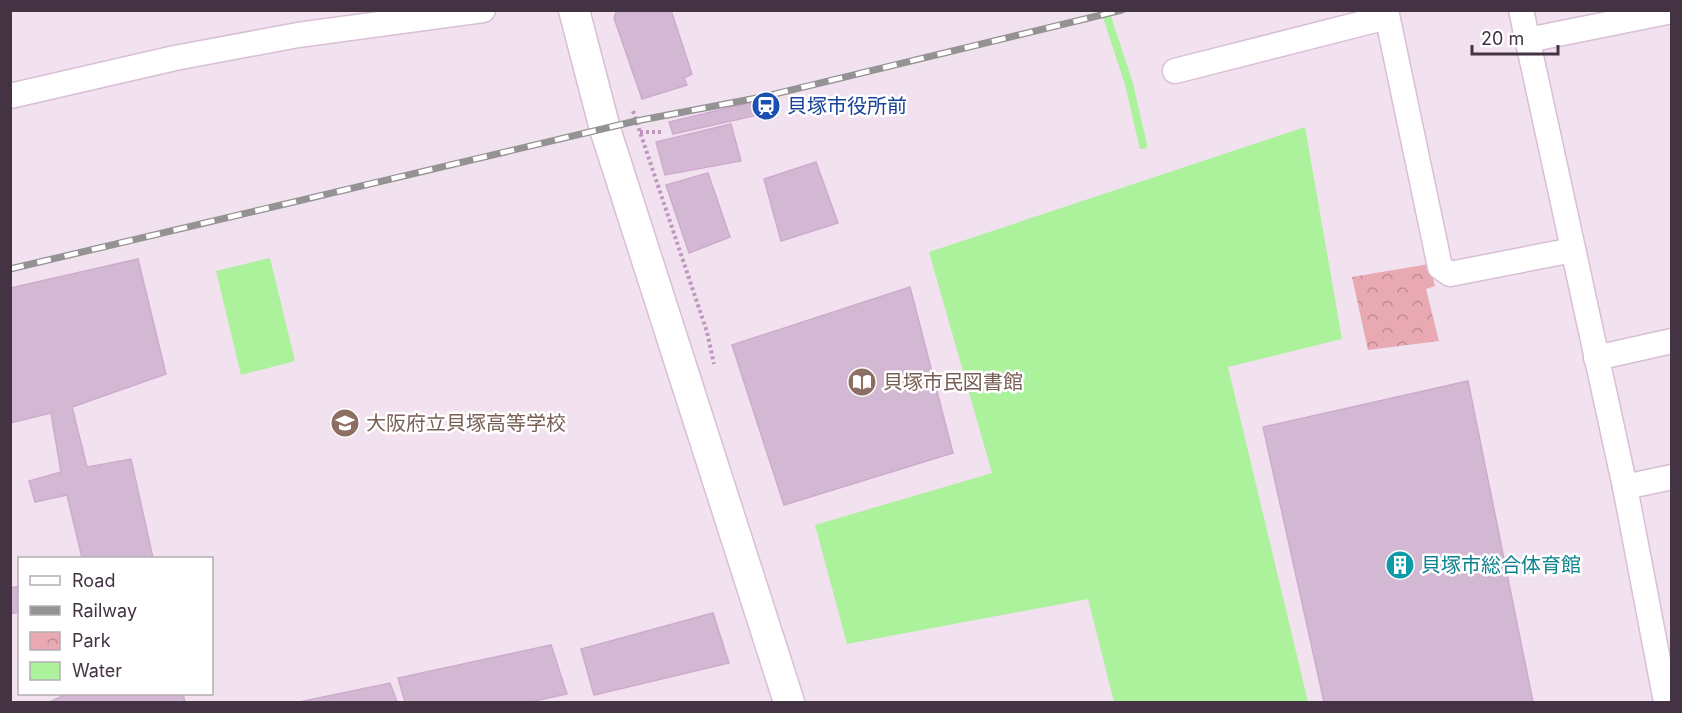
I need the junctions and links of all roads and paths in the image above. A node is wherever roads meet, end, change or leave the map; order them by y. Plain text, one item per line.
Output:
1 (483, 10) edge
2 (574, 10) edge
3 (1521, 10) edge
4 (1671, 11) edge
5 (1387, 14) edge
6 (1528, 40) junction
7 (1175, 71) dead end
8 (10, 96) edge
9 (640, 132) dead end
10 (662, 132) dead end
11 (1573, 250) junction
12 (1671, 341) edge
13 (1596, 358) junction
14 (1671, 477) edge
15 (1625, 487) junction
16 (789, 702) edge
17 (1666, 702) edge

1 - 8 street
2 - 16 street
3 - 6 street
4 - 6 street
5 - 7 street
5 - 11 street
6 - 11 street
9 - 10 path
11 - 13 street
12 - 13 street
13 - 15 street
14 - 15 street
15 - 17 street

